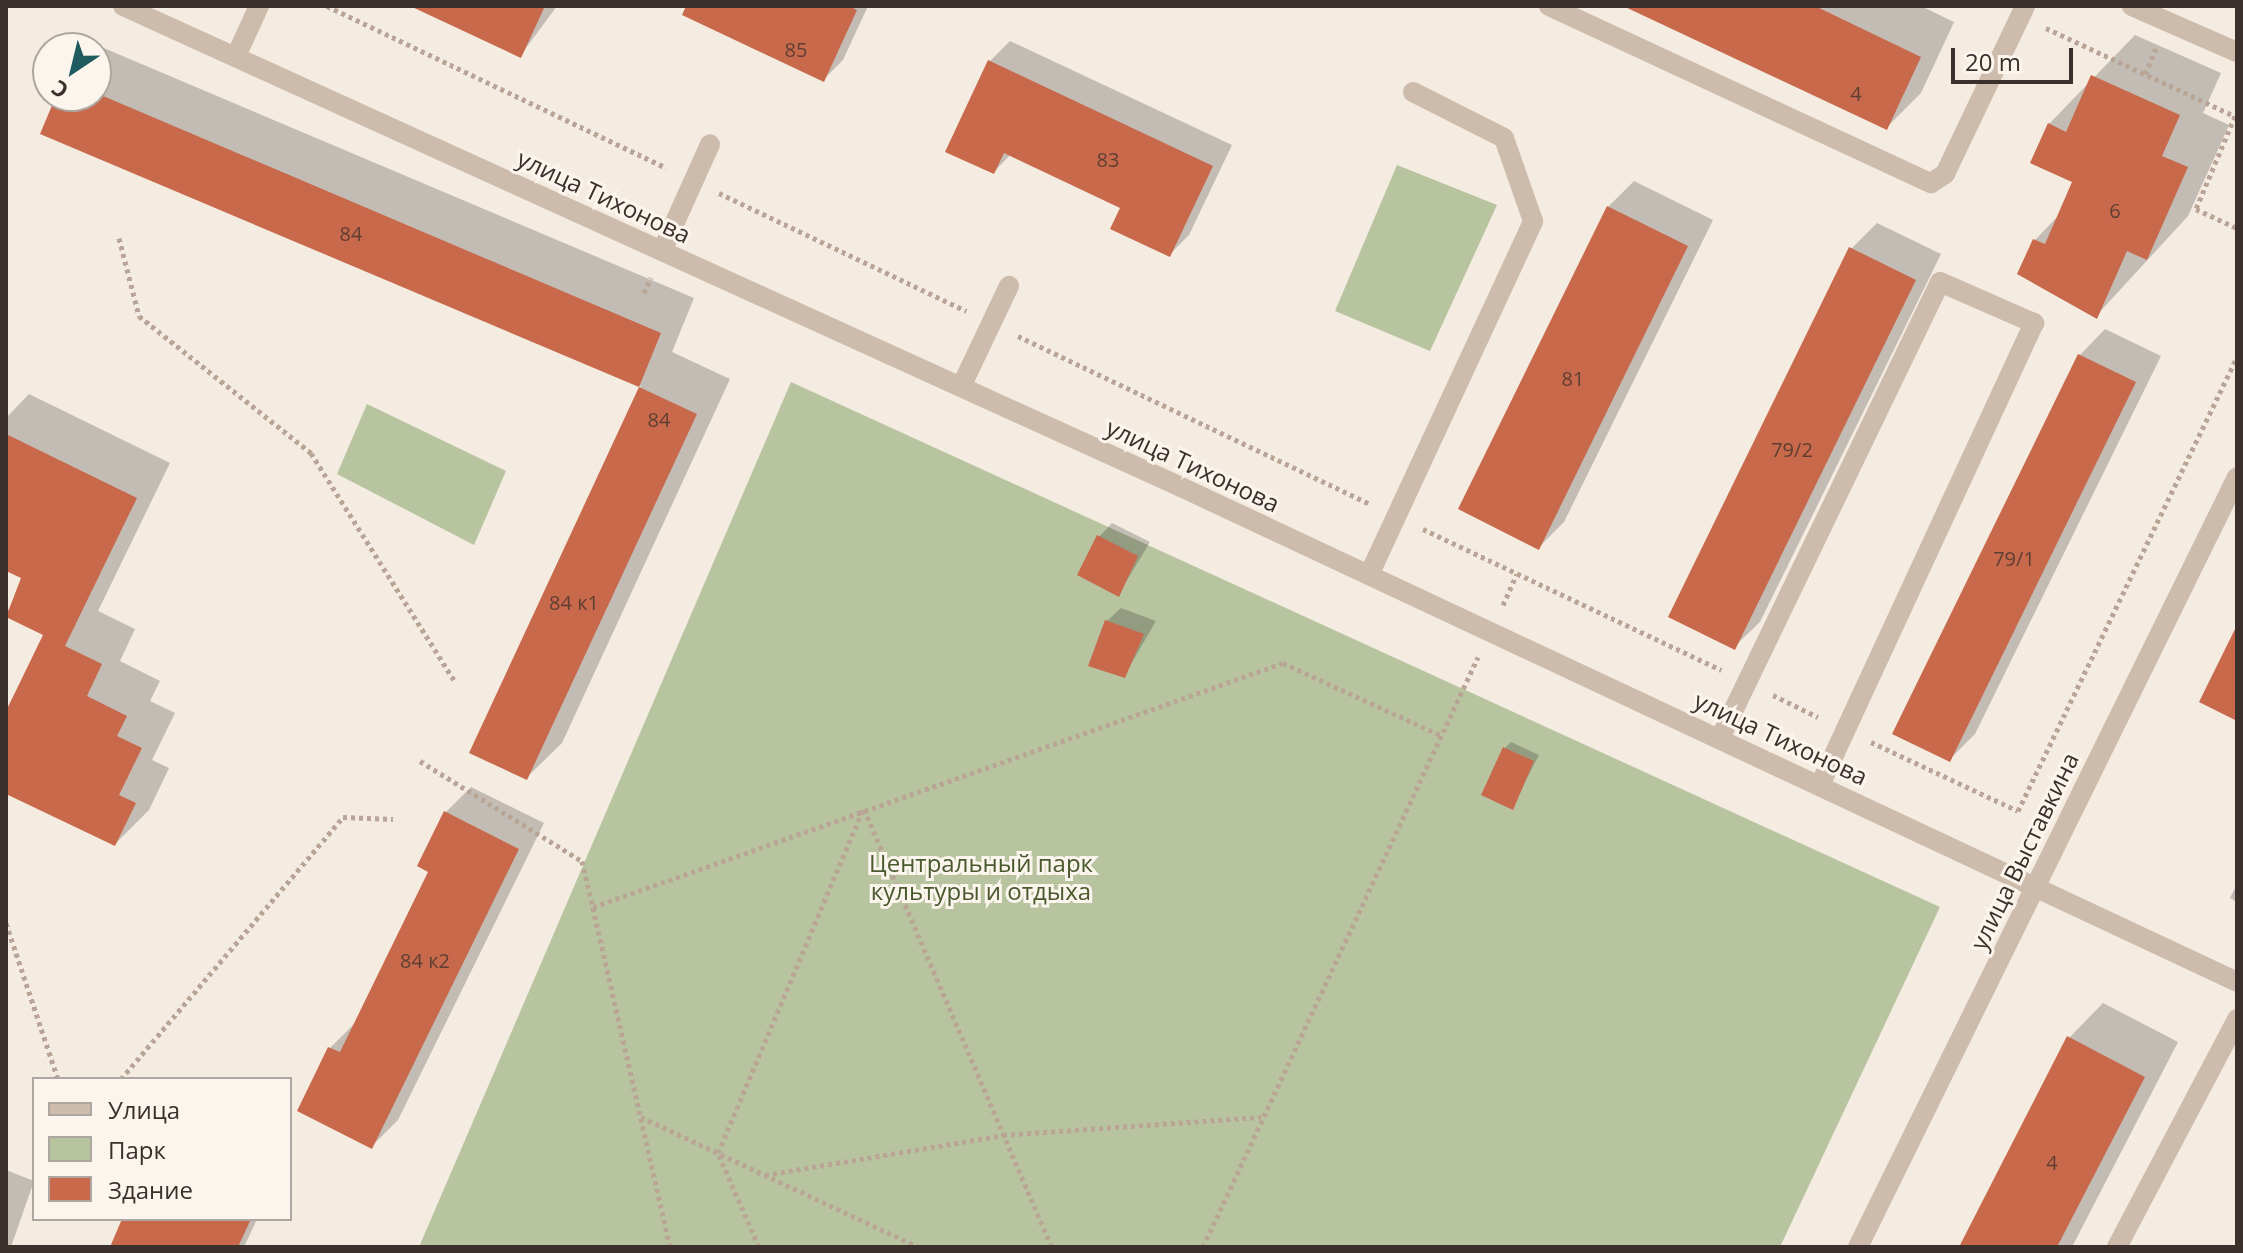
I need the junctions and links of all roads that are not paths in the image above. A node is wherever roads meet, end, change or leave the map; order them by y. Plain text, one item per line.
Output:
1 (123, 6) edge
2 (259, 6) edge
3 (1549, 6) edge
4 (2132, 6) edge
5 (2023, 11) edge
6 (2237, 52) edge
7 (237, 54) junction
8 (1413, 92) dead end
9 (710, 144) dead end
10 (662, 251) junction
11 (1009, 286) dead end
12 (961, 387) junction
13 (2237, 477) edge
14 (1369, 575) junction
15 (1720, 738) junction
16 (1820, 785) junction
17 (2035, 885) junction
18 (2237, 982) edge
19 (2237, 1019) edge
20 (1858, 1247) edge
21 (2117, 1247) edge

1 - 7 street, улица Тихонова
2 - 7 street
3 - 5 street
4 - 6 street
7 - 10 street, улица Тихонова
8 - 14 street
9 - 10 street
10 - 12 street, улица Тихонова
11 - 12 street
12 - 14 street, улица Тихонова
13 - 17 street, улица Выставкина
14 - 15 street, улица Тихонова
15 - 16 street, улица Тихонова
15 - 16 street
16 - 17 street, улица Тихонова
17 - 18 street, улица Тихонова
17 - 20 street, улица Выставкина
19 - 21 street

